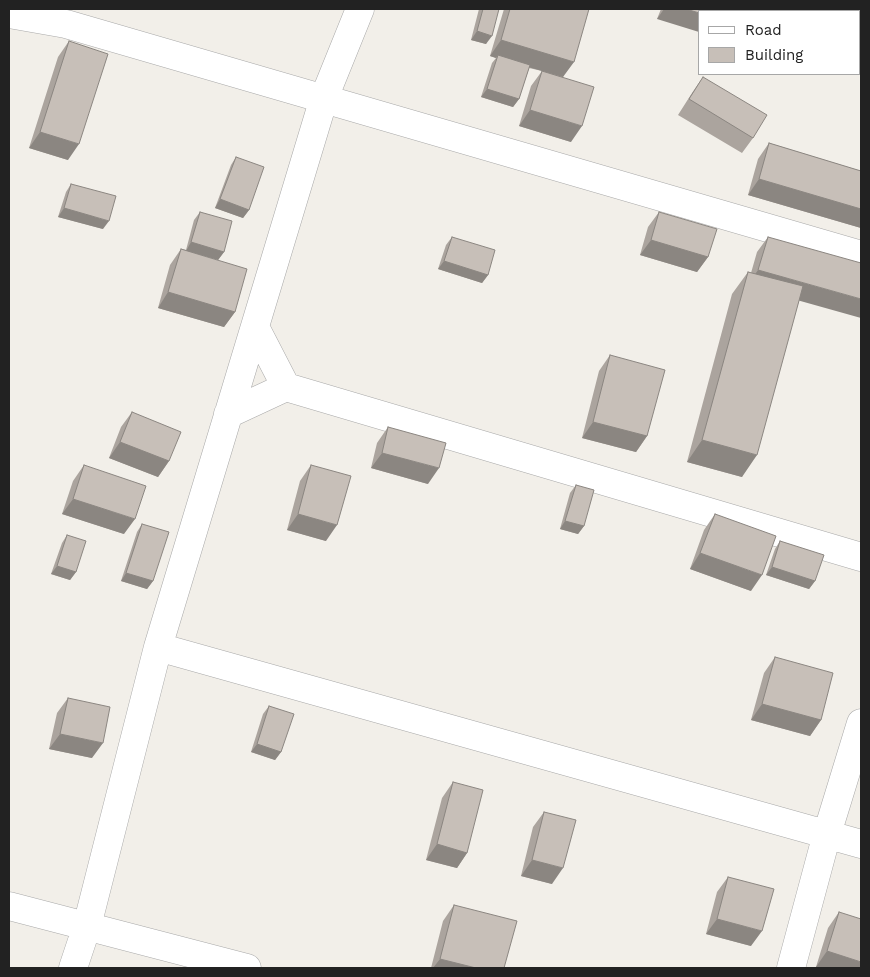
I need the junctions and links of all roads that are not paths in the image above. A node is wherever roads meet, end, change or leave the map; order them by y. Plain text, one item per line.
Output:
1 (360, 9) edge
2 (9, 14) edge
3 (324, 98) junction
4 (861, 255) edge
5 (254, 327) junction
6 (286, 388) junction
7 (228, 414) junction
8 (861, 557) edge
9 (158, 647) junction
10 (861, 723) edge
11 (828, 834) junction
12 (861, 844) edge
13 (9, 906) edge
14 (87, 926) junction
15 (73, 968) edge
16 (247, 968) edge
17 (791, 968) edge

1 - 3 street
2 - 3 street
3 - 4 street
3 - 5 street
5 - 6 street
5 - 7 street
6 - 7 street
6 - 8 street
7 - 9 street
9 - 11 street
9 - 14 street
10 - 11 street
11 - 12 street
11 - 17 street
13 - 14 street
14 - 15 street
14 - 16 street

